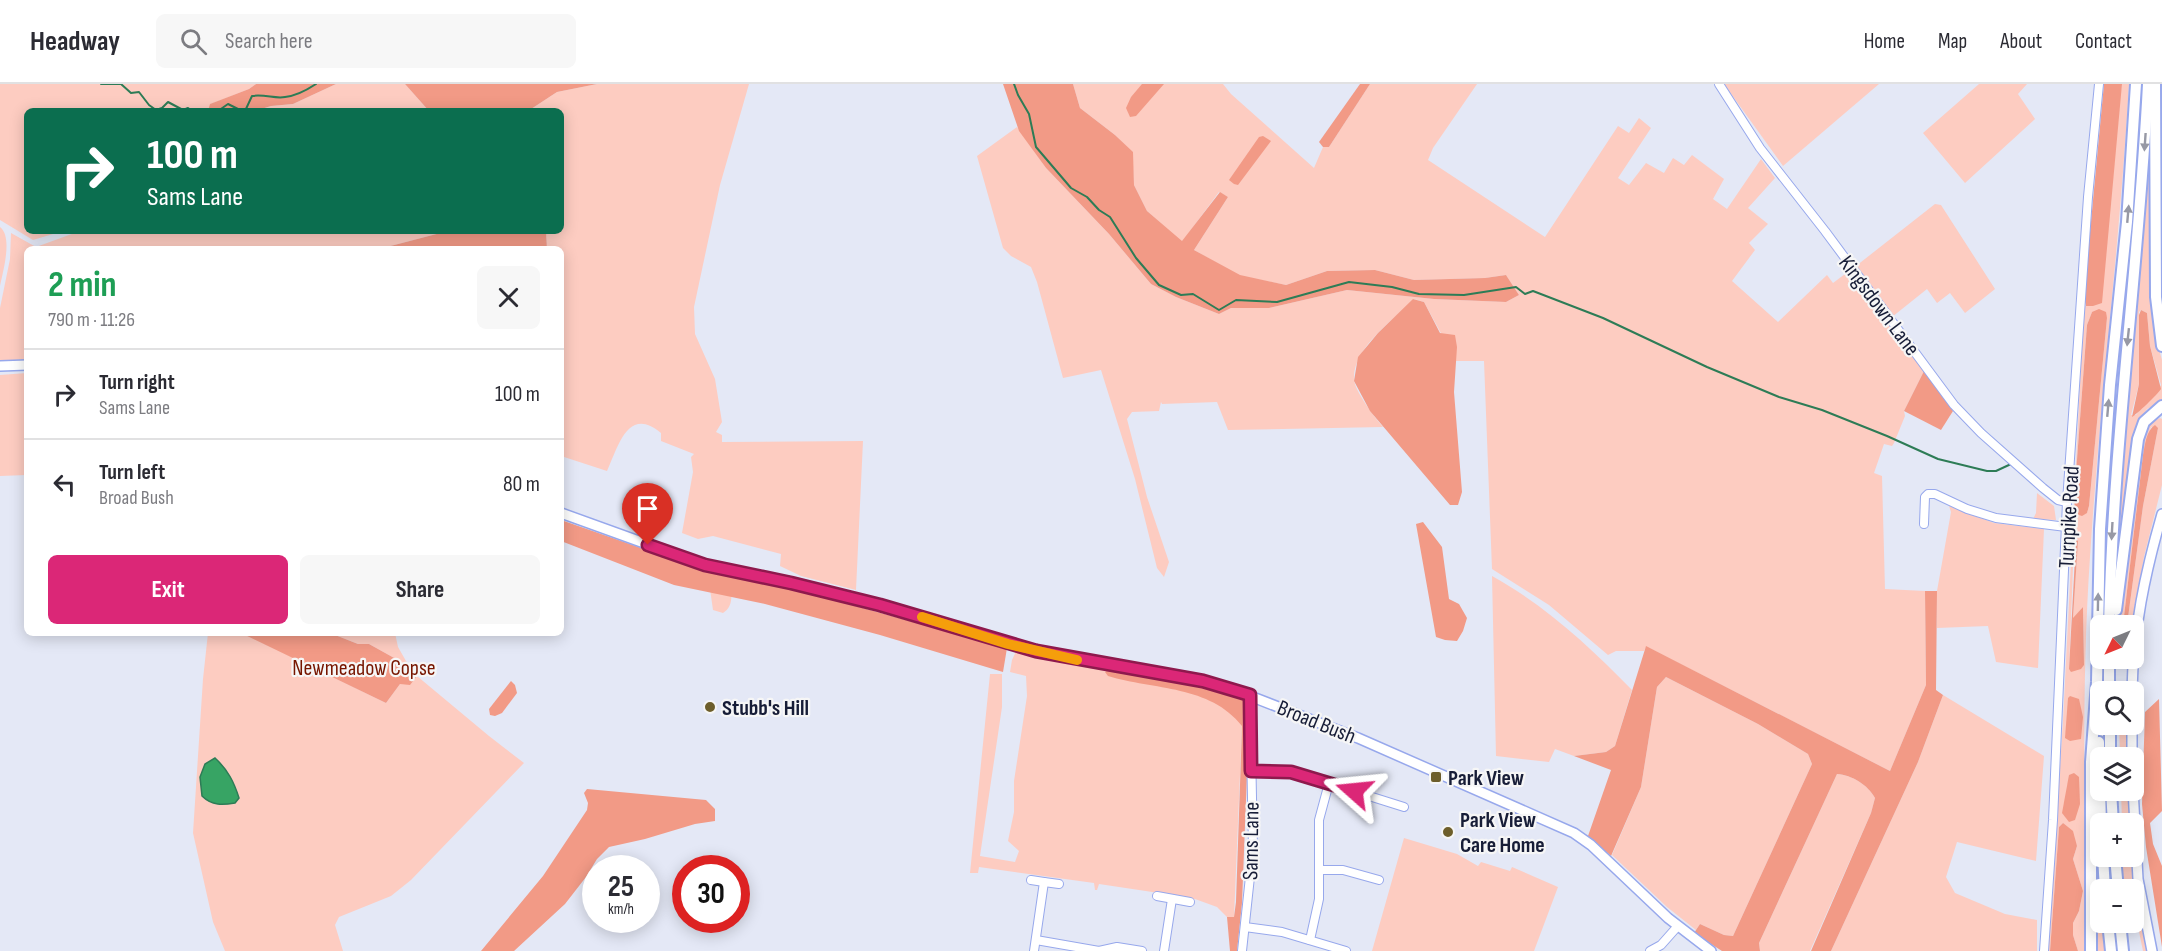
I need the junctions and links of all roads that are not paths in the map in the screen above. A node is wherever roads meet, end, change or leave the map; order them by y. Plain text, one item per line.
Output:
1 (1719, 84) edge
2 (2099, 84) edge
3 (2136, 84) edge
4 (2148, 84) edge
5 (2155, 84) edge
6 (2162, 346) edge
7 (24, 365) edge
8 (0, 366) edge
9 (2160, 409) edge
10 (2067, 502) junction
11 (564, 514) edge
12 (2162, 514) edge
13 (1924, 524) dead end
14 (2066, 527) junction
15 (2109, 615) edge
16 (2115, 615) edge
17 (2097, 681) edge
18 (2132, 681) edge
19 (1250, 695) junction
20 (2093, 735) edge
21 (1251, 771) junction
22 (1329, 783) junction
23 (2134, 801) edge
24 (1389, 802) junction
25 (1404, 807) dead end
26 (1386, 812) dead end
27 (1319, 870) junction
28 (1368, 877) junction
29 (1032, 880) dead end
30 (1379, 880) dead end
31 (1044, 882) junction
32 (1059, 884) dead end
33 (1366, 886) dead end
34 (1157, 896) dead end
35 (1172, 899) junction
36 (1190, 902) dead end
37 (1245, 927) junction
38 (1677, 927) junction
39 (2109, 933) edge
40 (2121, 933) edge
41 (1036, 940) junction
42 (1310, 940) junction
43 (1348, 948) edge
44 (1034, 951) edge
45 (1099, 951) edge
46 (1107, 951) edge
47 (1142, 951) edge
48 (1164, 951) edge
49 (1242, 951) edge
50 (1650, 951) edge
51 (1711, 951) edge
52 (2044, 951) edge
53 (2091, 951) edge
54 (2111, 951) edge
55 (2123, 951) edge
56 (2152, 951) edge

1 - 10 street, Kingsdown Lane
2 - 10 street, Turnpike Road
17 -> 3 highway
4 -> 15 highway
5 - 6 highway
7 - 8 main road
9 - 16 highway
10 - 14 street, Turnpike Road
11 - 19 main road, Broad Bush
12 - 18 main road
13 - 14 street
14 - 52 street, Turnpike Road
19 - 21 street, Sams Lane
19 - 38 main road, Broad Bush
20 - 53 highway
21 - 22 street
21 - 37 street, Sams Lane
22 - 24 street
22 - 27 street
23 - 56 main road
24 - 25 street
24 - 26 street
27 - 28 street
27 - 42 street
28 - 30 street
28 - 33 street
29 - 31 street
31 - 32 street
31 - 41 street
34 - 35 street
35 - 36 street
35 - 48 street
37 - 42 street
37 - 49 street, Sams Lane
38 - 50 street
38 - 51 main road, Broad Bush
39 - 54 highway
40 - 55 highway
41 - 44 street
41 - 45 street
42 - 43 street
45 - 46 street
46 - 47 street

